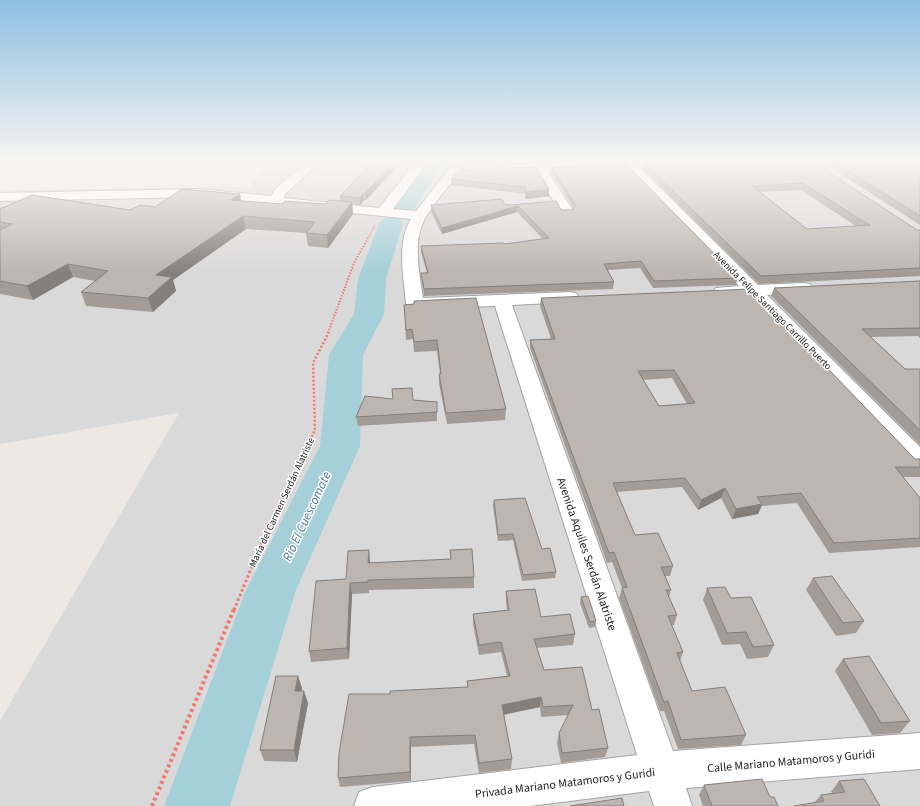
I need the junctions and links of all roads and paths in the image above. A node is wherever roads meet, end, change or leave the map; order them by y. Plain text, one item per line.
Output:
1 (250, 198) edge
2 (398, 198) edge
3 (432, 198) edge
4 (662, 198) edge
5 (276, 200) joint
6 (560, 200) joint
7 (546, 202) edge
8 (388, 212) junction
9 (567, 212) edge
10 (417, 216) junction
11 (818, 288) edge
12 (754, 291) junction
13 (707, 293) edge
14 (590, 296) edge
15 (502, 301) junction
16 (920, 461) edge
17 (920, 751) edge
18 (662, 771) junction
19 (152, 806) edge
20 (373, 806) edge
21 (673, 806) edge

1 - 5 street
2 - 8 street
3 - 10 street
4 - 12 street, Avenida Felipe Santiago Carrillo Puerto
5 - 8 street
6 - 7 street
6 - 9 street
8 - 10 street
8 - 19 path, María del Carmen Serdán Alatriste
10 - 15 street
11 - 12 street
12 - 13 street
12 - 16 street, Avenida Felipe Santiago Carrillo Puerto
14 - 15 street
15 - 18 street, Avenida Aquiles Serdán Alatriste
17 - 18 street, Calle Mariano Matamoros y Guridi
18 - 20 street, Privada Mariano Matamoros y Guridi
18 - 21 street, Avenida Aquiles Serdán Alatriste

